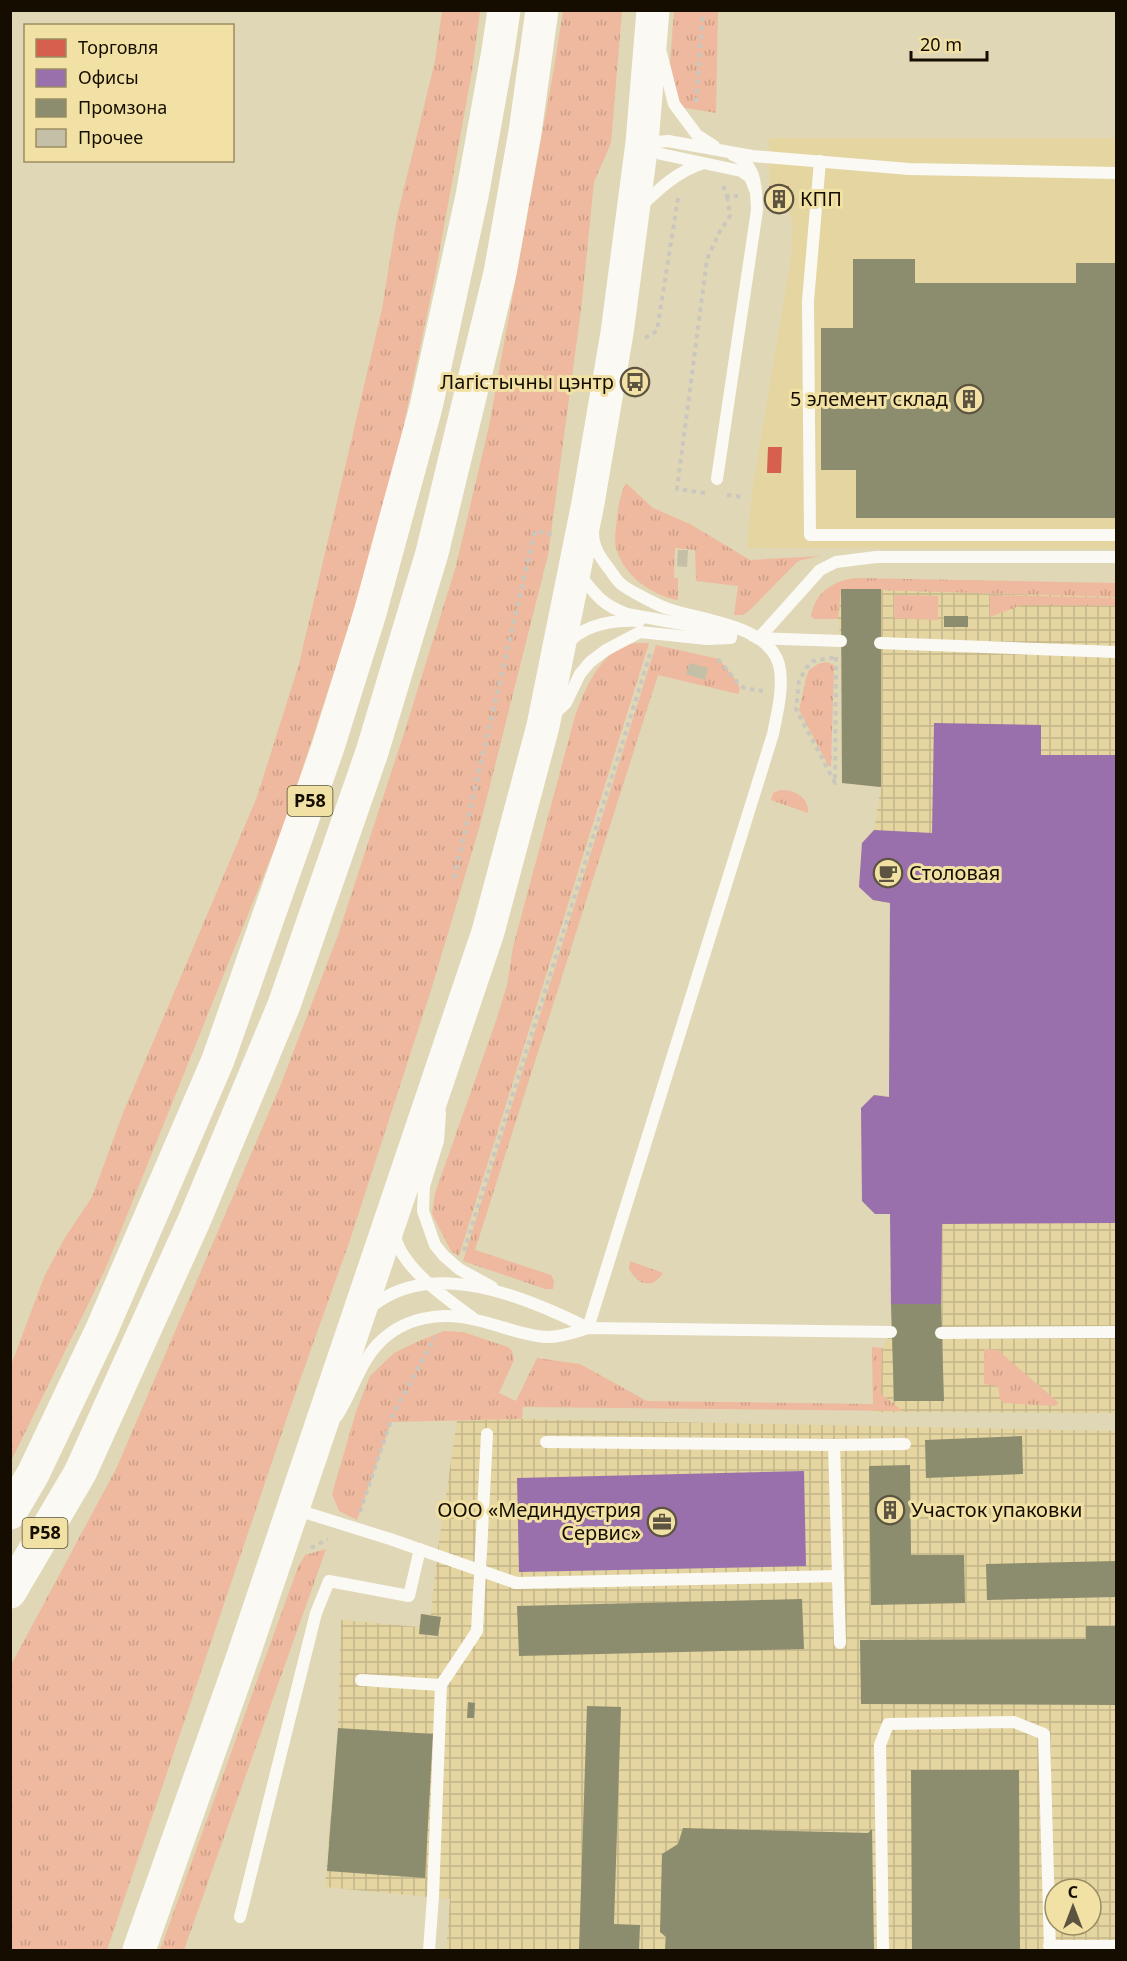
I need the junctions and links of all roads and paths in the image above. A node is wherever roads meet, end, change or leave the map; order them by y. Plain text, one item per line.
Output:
1 (504, 10) edge
2 (542, 10) edge
3 (704, 10) edge
4 (652, 15) edge
5 (696, 105) dead end
6 (642, 143) junction
7 (721, 150) junction
8 (820, 161) junction
9 (703, 163) junction
10 (1116, 172) edge
11 (756, 192) junction
12 (680, 194) dead end
13 (727, 196) dead end
14 (633, 214) junction
15 (643, 339) dead end
16 (592, 476) junction
17 (717, 479) dead end
18 (710, 493) dead end
19 (721, 495) dead end
20 (743, 497) dead end
21 (556, 535) dead end
22 (1116, 535) edge
23 (1116, 557) edge
24 (574, 568) junction
25 (670, 623) junction
26 (760, 638) junction
27 (841, 641) dead end
28 (880, 643) dead end
29 (653, 644) dead end
30 (1116, 652) edge
31 (557, 656) junction
32 (836, 657) joint
33 (543, 726) junction
34 (454, 878) dead end
35 (434, 1092) junction
36 (393, 1215) junction
37 (459, 1269) junction
38 (429, 1283) junction
39 (509, 1296) junction
40 (474, 1319) junction
41 (357, 1320) junction
42 (588, 1328) junction
43 (891, 1332) dead end
44 (1116, 1332) edge
45 (941, 1333) dead end
46 (435, 1337) dead end
47 (319, 1433) junction
48 (487, 1434) dead end
49 (546, 1442) dead end
50 (905, 1444) dead end
51 (834, 1445) junction
52 (293, 1509) junction
53 (10, 1513) edge
54 (355, 1529) junction
55 (420, 1549) junction
56 (309, 1551) dead end
57 (481, 1571) junction
58 (838, 1576) junction
59 (10, 1592) edge
60 (840, 1643) dead end
61 (362, 1680) dead end
62 (441, 1685) junction
63 (240, 1917) dead end
64 (1116, 1946) edge
65 (1050, 1948) edge
66 (139, 1950) edge
67 (429, 1950) edge
68 (883, 1950) edge

1 - 53 main road, Р58
2 - 59 main road, Р58
3 - 5 path
4 - 6 main road
4 - 7 lane
6 - 7 lane
6 - 9 lane
6 - 14 main road
7 - 8 lane
7 - 11 lane
8 - 10 lane
8 - 22 lane
9 - 11 lane
9 - 14 lane
11 - 17 lane
12 - 15 path
13 - 18 path
14 - 16 main road
16 - 24 main road
16 - 26 lane
19 - 20 path
21 - 34 path
23 - 26 lane
24 - 25 lane
24 - 31 main road
25 - 26 lane
25 - 31 lane
26 - 27 lane
26 - 33 lane
26 - 42 lane
28 - 30 lane
29 - 37 path
31 - 33 main road
32 - 32 path
33 - 35 main road
35 - 36 main road
35 - 37 lane
36 - 38 lane
36 - 41 main road
37 - 39 lane
38 - 39 lane
38 - 40 lane
38 - 41 lane
39 - 42 lane
40 - 42 lane
40 - 47 lane
41 - 47 main road
42 - 43 lane
44 - 45 lane
46 - 54 path
47 - 52 main road
48 - 57 lane
49 - 51 lane
50 - 51 lane
51 - 58 lane
52 - 54 lane
52 - 66 main road
54 - 55 lane
54 - 56 path
55 - 57 lane
55 - 63 lane
57 - 58 lane
57 - 62 lane
58 - 60 lane
61 - 62 lane
62 - 67 lane
64 - 65 lane
65 - 68 lane

